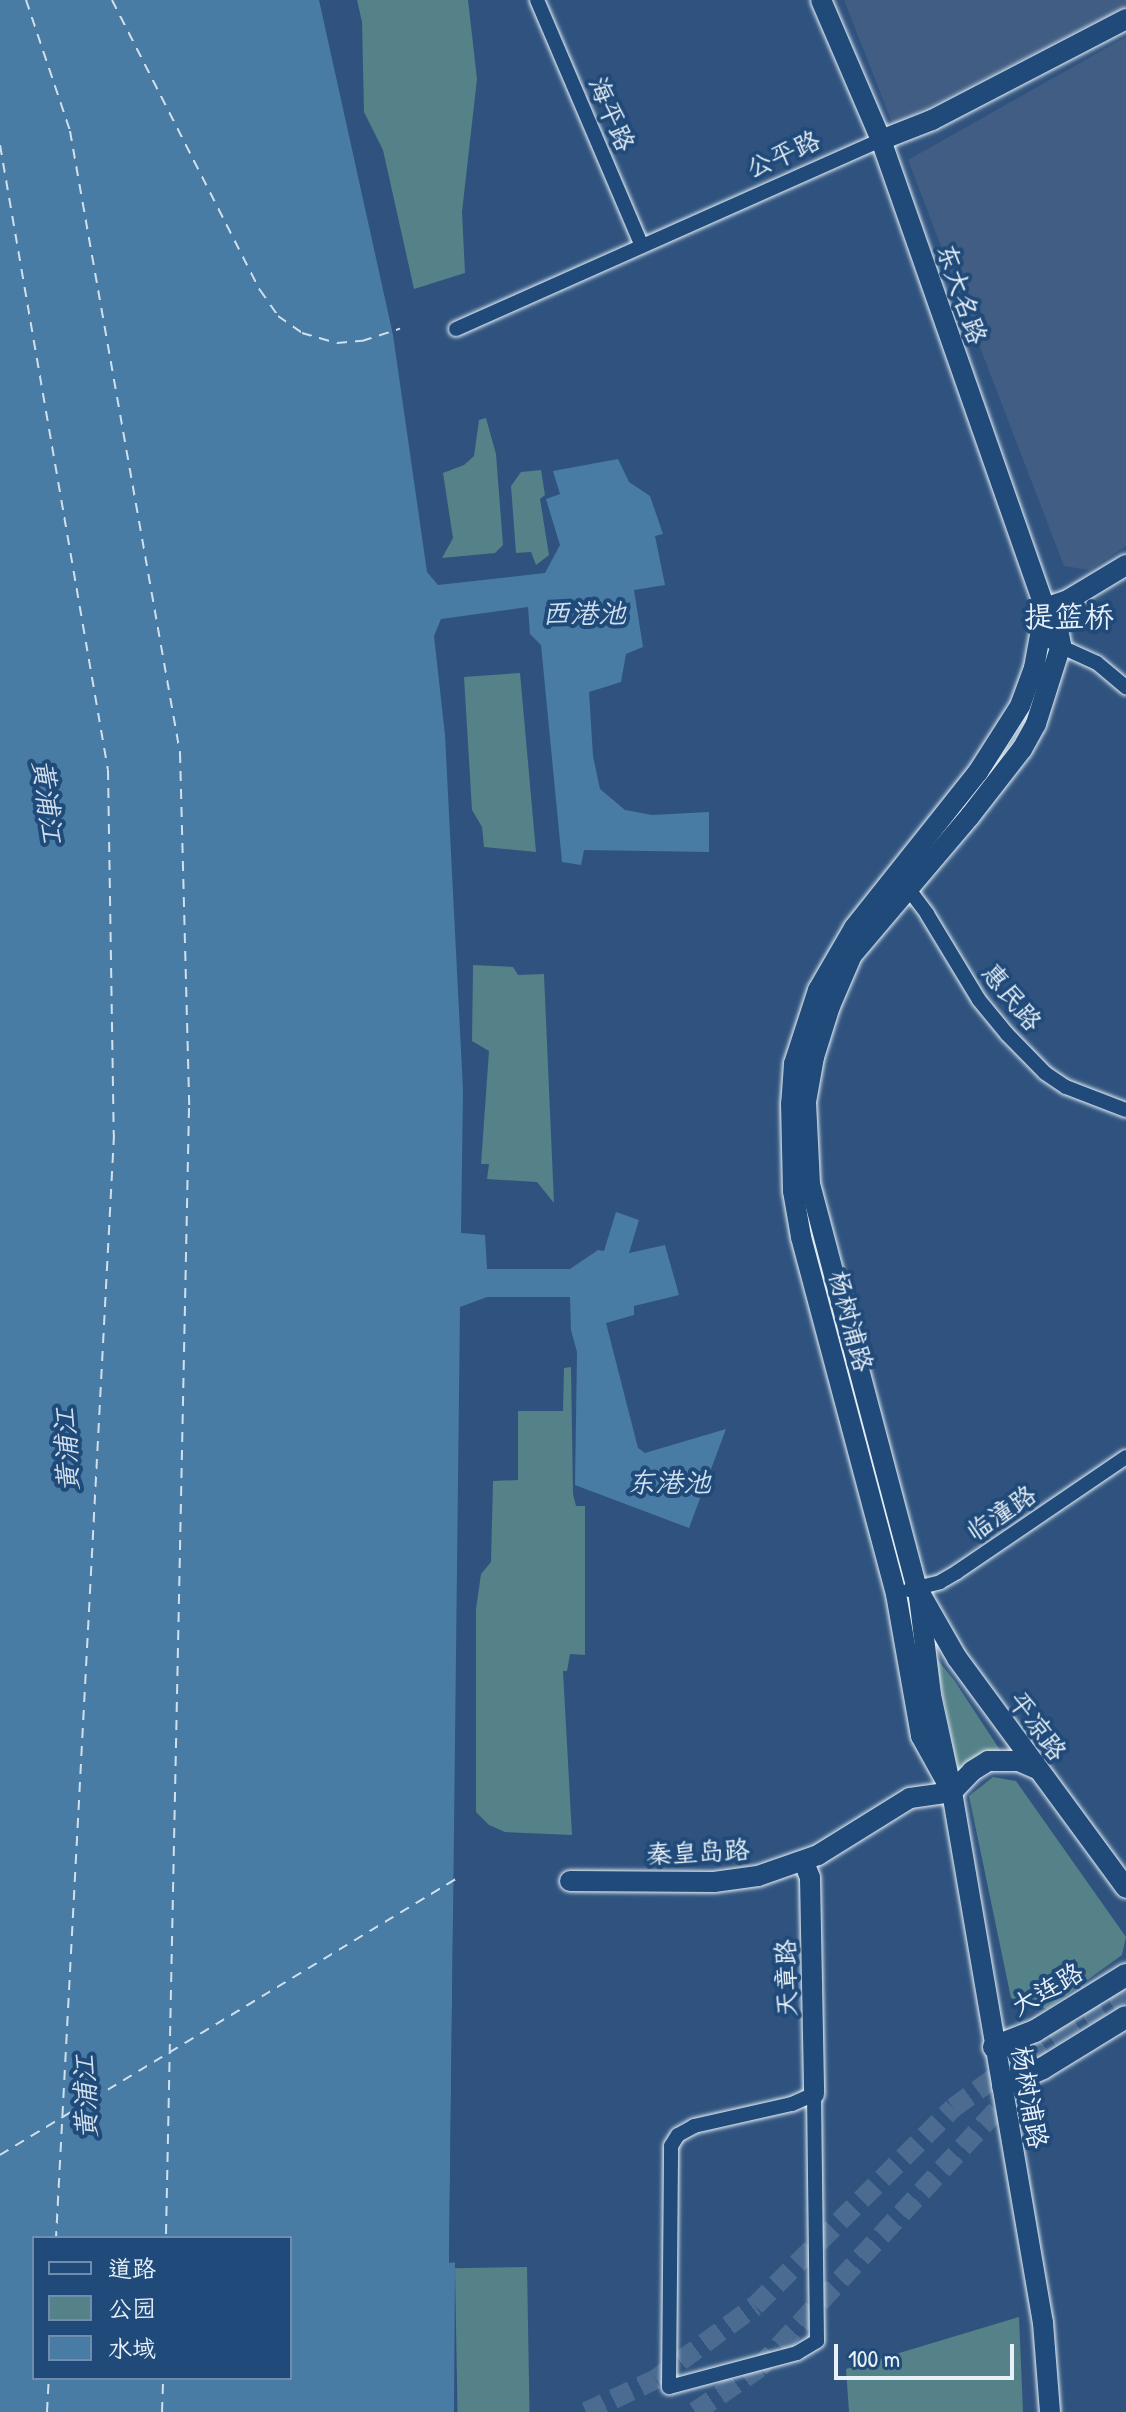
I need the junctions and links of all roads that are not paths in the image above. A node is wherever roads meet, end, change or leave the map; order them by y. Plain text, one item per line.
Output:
1 (537, 0) edge
2 (821, 0) edge
3 (1126, 19) edge
4 (881, 140) junction
5 (642, 246) junction
6 (456, 329) dead end
7 (1126, 565) edge
8 (1045, 608) junction
9 (1051, 642) junction
10 (1126, 687) edge
11 (901, 881) junction
12 (1126, 1110) edge
13 (1126, 1457) edge
14 (917, 1588) junction
15 (896, 1594) junction
16 (1037, 1769) junction
17 (952, 1792) junction
18 (804, 1862) junction
19 (570, 1881) dead end
20 (1126, 1888) edge
21 (1126, 1975) edge
22 (1126, 2017) edge
23 (994, 2047) junction
24 (1003, 2086) junction
25 (814, 2094) junction
26 (1050, 2412) edge

1 - 5 street, 海平路
2 - 4 main road, 东大名路
3 - 4 main road, 公平路
4 - 5 street, 公平路
4 - 8 main road, 东大名路
5 - 6 street, 公平路
7 - 8 main road
8 - 9 main road, 东大名路
9 - 10 street
9 - 11 main road, 东大名路
11 - 12 street, 惠民路
11 - 14 main road, 杨树浦路
11 - 15 main road, 杨树浦路
13 - 14 street, 临潼路
14 - 15 street, 临潼路
14 - 16 main road, 平凉路
14 - 17 main road, 杨树浦路
15 - 17 main road, 杨树浦路
16 - 17 main road
16 - 20 main road, 平凉路
17 - 18 main road, 秦皇岛路
17 - 23 main road, 杨树浦路
18 - 19 main road, 秦皇岛路
18 - 25 main road, 天章路
21 - 23 main road, 大连路
22 - 24 main road
23 - 24 main road, 杨树浦路
24 - 26 main road, 杨树浦路
25 - 25 street

